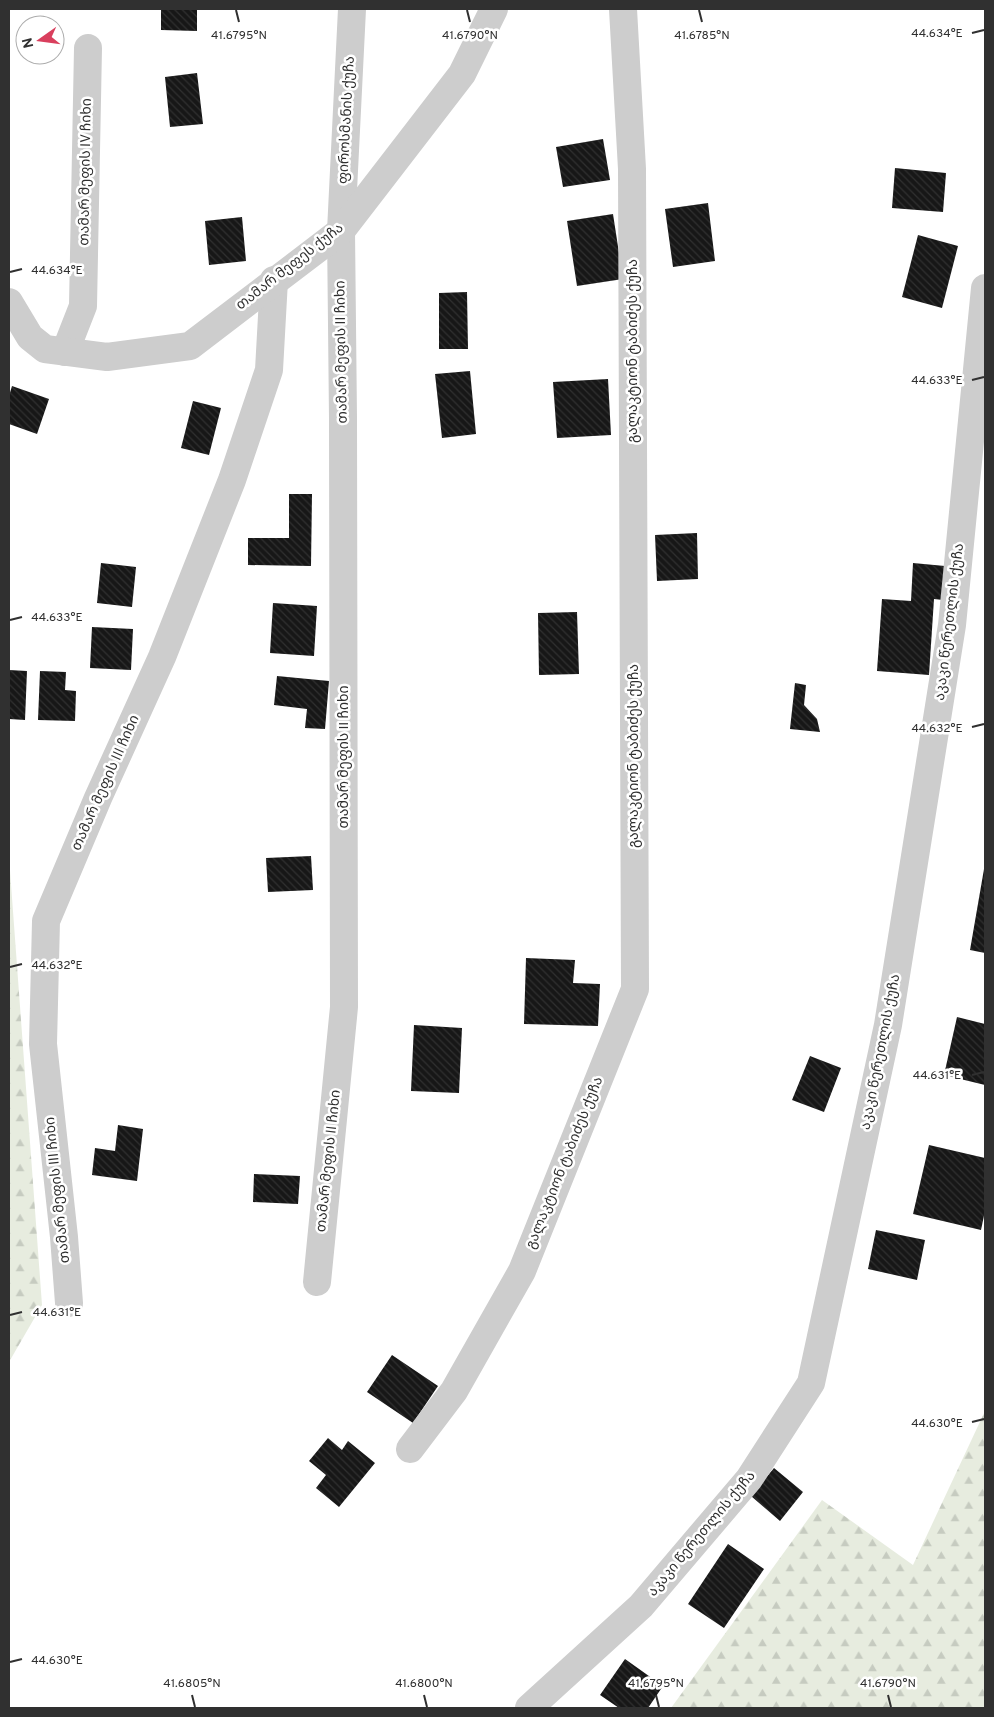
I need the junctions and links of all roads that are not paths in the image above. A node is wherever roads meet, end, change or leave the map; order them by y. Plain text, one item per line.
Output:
1 (352, 9) edge
2 (494, 9) edge
3 (623, 9) edge
4 (88, 48) dead end
5 (341, 230) junction
6 (274, 280) junction
7 (985, 288) edge
8 (9, 302) edge
9 (65, 352) junction
10 (317, 1282) dead end
11 (69, 1303) dead end
12 (410, 1450) dead end
13 (529, 1708) edge

1 - 5 street, ფიროსმანის ქუჩა
2 - 5 street, თამარ მეფეს ქუჩა
3 - 12 street, გალაკტიონ ტაბიძეს ქუჩა
4 - 9 street, თამარ მეფის IV ჩიხი
5 - 6 street, თამარ მეფეს ქუჩა
5 - 10 street, თამარ მეფის II ჩიხი
6 - 9 street, თამარ მეფეს ქუჩა
6 - 11 street, თამარ მეფის III ჩიხი
7 - 13 street, აკაკი წერეთლის ქუჩა
8 - 9 street, თამარ მეფეს ქუჩა

